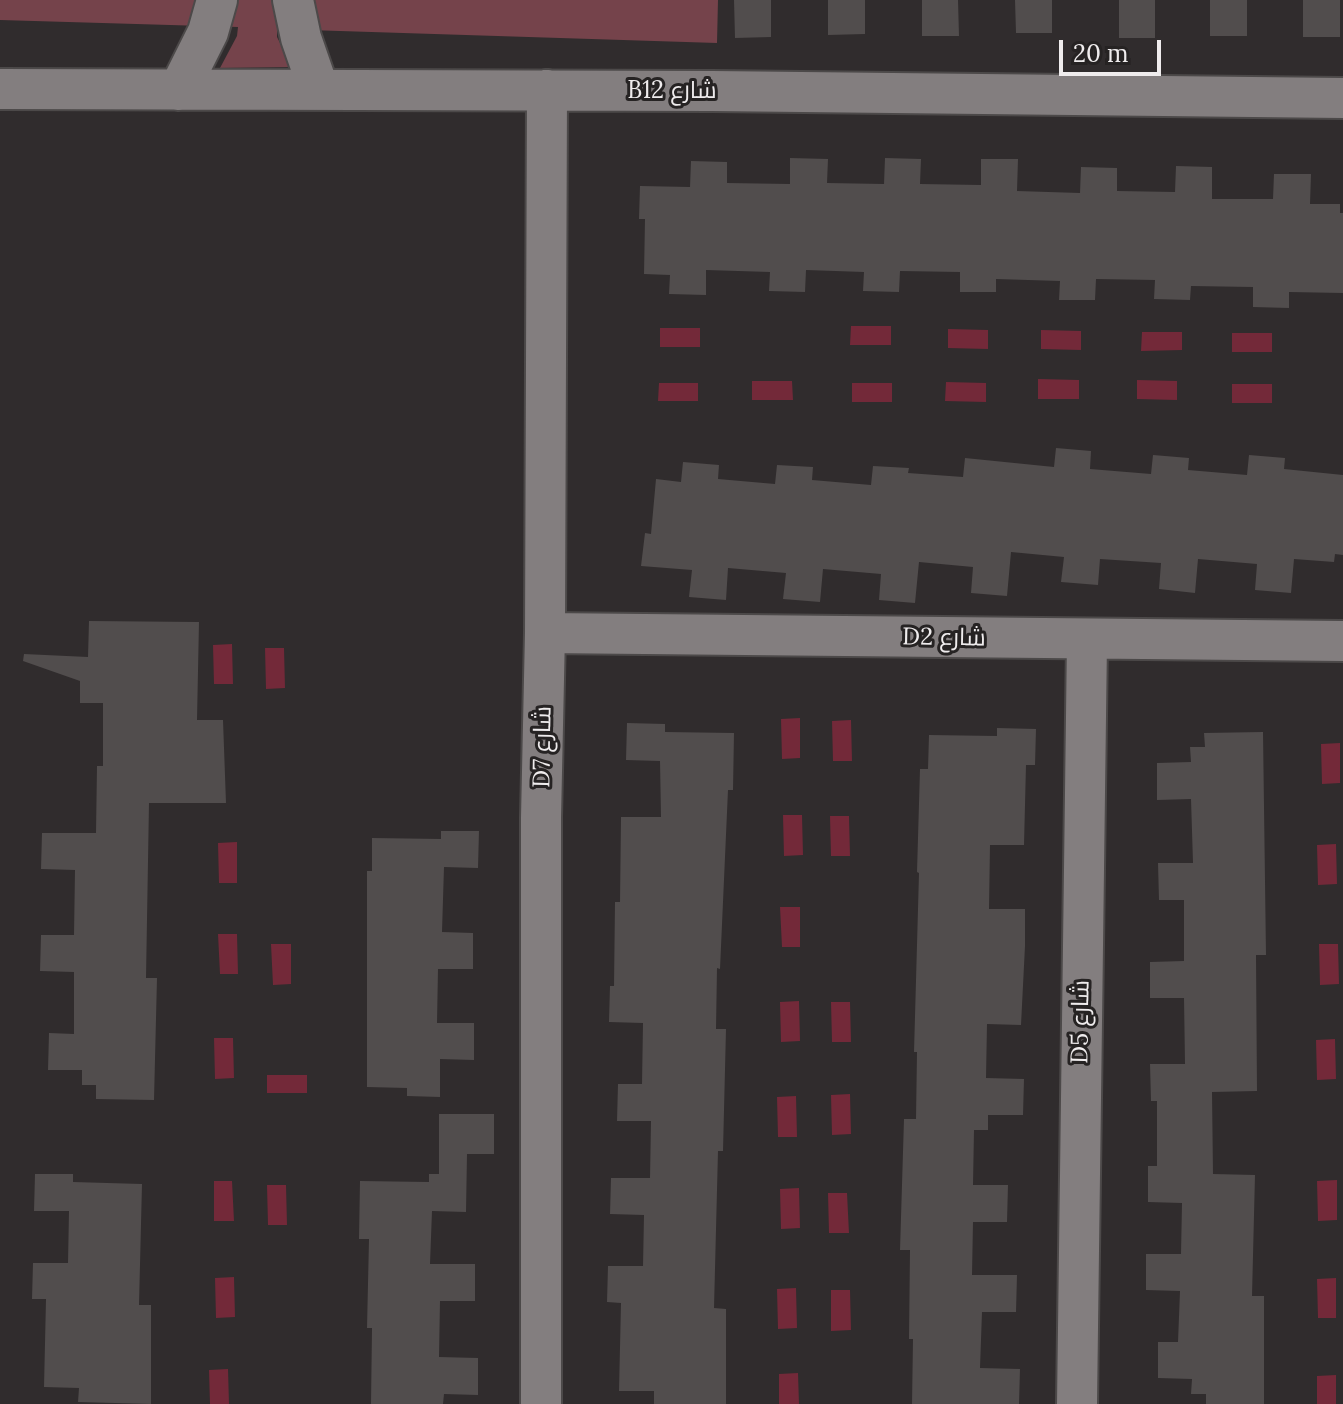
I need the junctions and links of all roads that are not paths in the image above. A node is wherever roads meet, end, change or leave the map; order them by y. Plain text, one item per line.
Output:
1 (217, 0) edge
2 (293, 0) edge
3 (0, 89) edge
4 (179, 90) junction
5 (319, 90) junction
6 (547, 90) junction
7 (1343, 98) edge
8 (545, 633) junction
9 (1087, 640) junction
10 (1343, 641) edge
11 (541, 1404) edge
12 (1077, 1404) edge

1 - 4 street
2 - 5 street
3 - 4 street, B12 شارع
4 - 5 street, B12 شارع
5 - 6 street, B12 شارع
6 - 7 street, B12 شارع
6 - 8 street, D7 شارع
8 - 9 street, D2 شارع
8 - 11 street, D7 شارع
9 - 10 street, D2 شارع
9 - 12 street, D5 شارع

